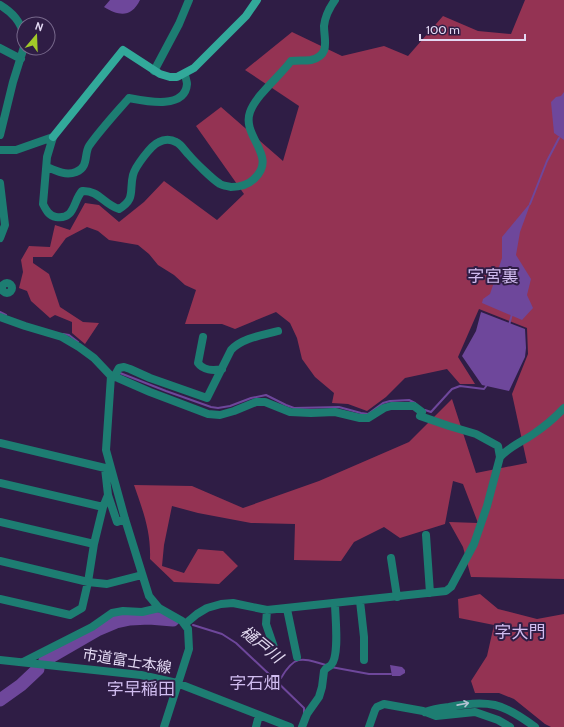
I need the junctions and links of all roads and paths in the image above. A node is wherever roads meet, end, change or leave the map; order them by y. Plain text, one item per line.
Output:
1 (189, 0) edge
2 (257, 0) edge
3 (335, 0) edge
4 (0, 5) edge
5 (16, 18) edge
6 (0, 48) edge
7 (22, 56) edge
8 (21, 59) junction
9 (154, 71) junction
10 (185, 74) junction
11 (0, 135) edge
12 (53, 137) junction
13 (0, 150) edge
14 (47, 167) junction
15 (0, 183) edge
16 (1, 202) edge
17 (0, 238) edge
18 (0, 317) edge
19 (278, 331) dead end
20 (203, 337) dead end
21 (222, 369) junction
22 (112, 376) junction
23 (564, 408) edge
24 (0, 443) edge
25 (500, 457) junction
26 (0, 483) edge
27 (108, 495) junction
28 (103, 507) junction
29 (125, 519) junction
30 (0, 522) edge
31 (426, 535) dead end
32 (94, 544) junction
33 (391, 558) dead end
34 (0, 561) edge
35 (142, 575) junction
36 (88, 582) junction
37 (430, 593) junction
38 (397, 597) junction
39 (0, 599) edge
40 (360, 601) junction
41 (335, 603) junction
42 (159, 608) junction
43 (287, 609) junction
44 (267, 610) junction
45 (185, 624) junction
46 (276, 653) dead end
47 (297, 657) dead end
48 (0, 660) edge
49 (364, 660) dead end
50 (23, 662) junction
51 (177, 683) junction
52 (425, 712) junction
53 (259, 716) junction
54 (164, 727) edge
55 (256, 727) edge
56 (290, 727) edge
57 (302, 727) edge
58 (369, 727) edge
59 (510, 727) edge
60 (535, 727) edge

1 - 9 street
2 - 10 street
3 - 14 street
4 - 5 street
6 - 8 street
7 - 8 street
8 - 11 street
9 - 10 street
9 - 12 street
10 - 14 street
12 - 13 street
12 - 14 street
15 - 16 street
16 - 17 street
18 - 22 street
19 - 21 street
20 - 21 street
21 - 22 street
22 - 25 street
22 - 29 street
23 - 25 street
24 - 27 street
25 - 37 street
26 - 28 street
27 - 28 street
27 - 29 street
28 - 32 street
29 - 35 street
30 - 32 street
31 - 37 street
32 - 36 street
33 - 38 street
34 - 36 street
35 - 36 street
35 - 42 street
36 - 39 street
37 - 38 street
38 - 40 street
40 - 41 street
40 - 49 street
41 - 43 street
41 - 57 street
42 - 45 street
42 - 50 street
43 - 44 street
43 - 47 street
44 - 45 street
44 - 46 street
45 - 51 street
48 - 50 street, 市道富士本線
50 - 51 street, 市道富士本線
51 - 53 street, 市道富士本線
51 - 54 street
52 - 58 street
52 - 59 street
52 -> 60 street
53 - 55 street
53 - 56 street, 市道富士本線

